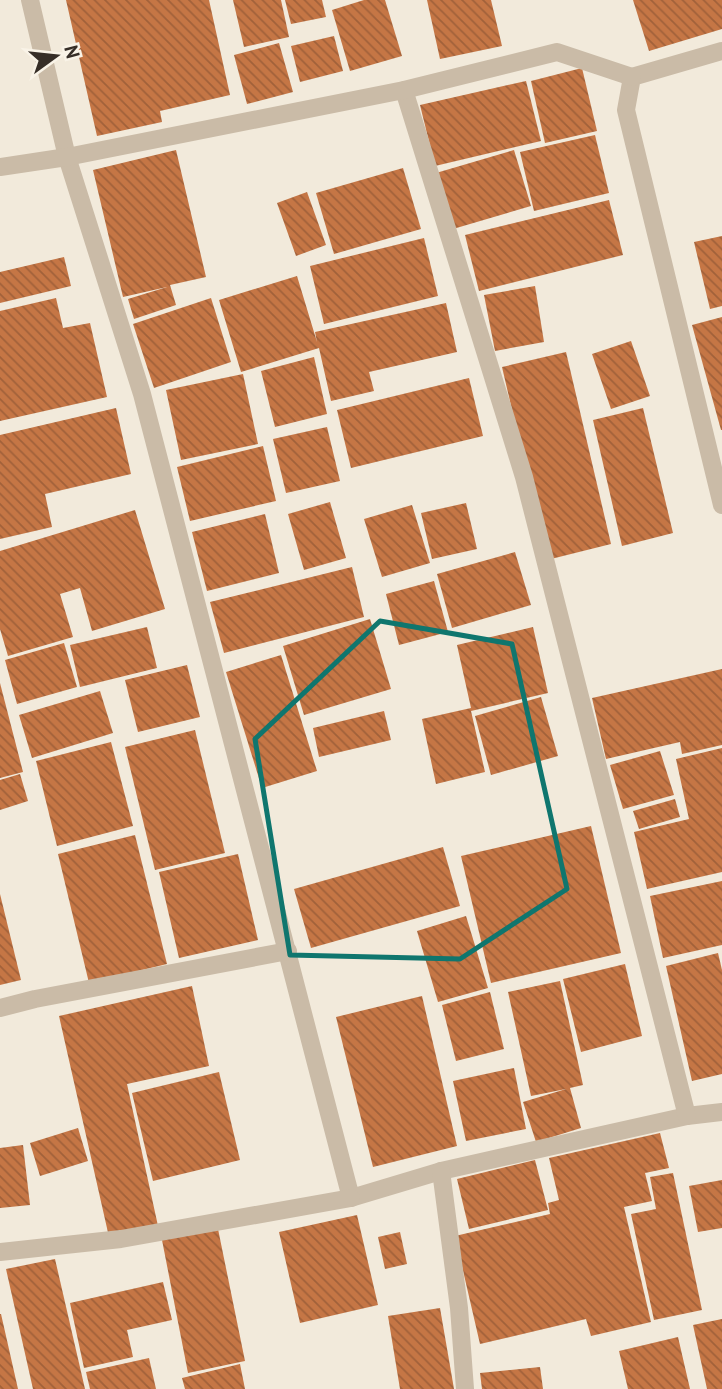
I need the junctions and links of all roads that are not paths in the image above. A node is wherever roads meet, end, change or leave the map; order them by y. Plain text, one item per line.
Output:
1 (30, 0) edge
2 (722, 51) edge
3 (632, 77) junction
4 (404, 90) junction
5 (67, 158) junction
6 (0, 167) edge
7 (722, 505) edge
8 (288, 951) junction
9 (0, 1007) edge
10 (722, 1112) edge
11 (687, 1116) junction
12 (442, 1171) junction
13 (351, 1198) junction
14 (0, 1252) edge
15 (465, 1389) edge

1 - 5 street
2 - 3 street
3 - 4 street
3 - 7 street
4 - 5 street
4 - 11 street
5 - 6 street
5 - 8 street
8 - 9 street
8 - 13 street
10 - 11 street
11 - 12 street
12 - 13 street
12 - 15 street
13 - 14 street

